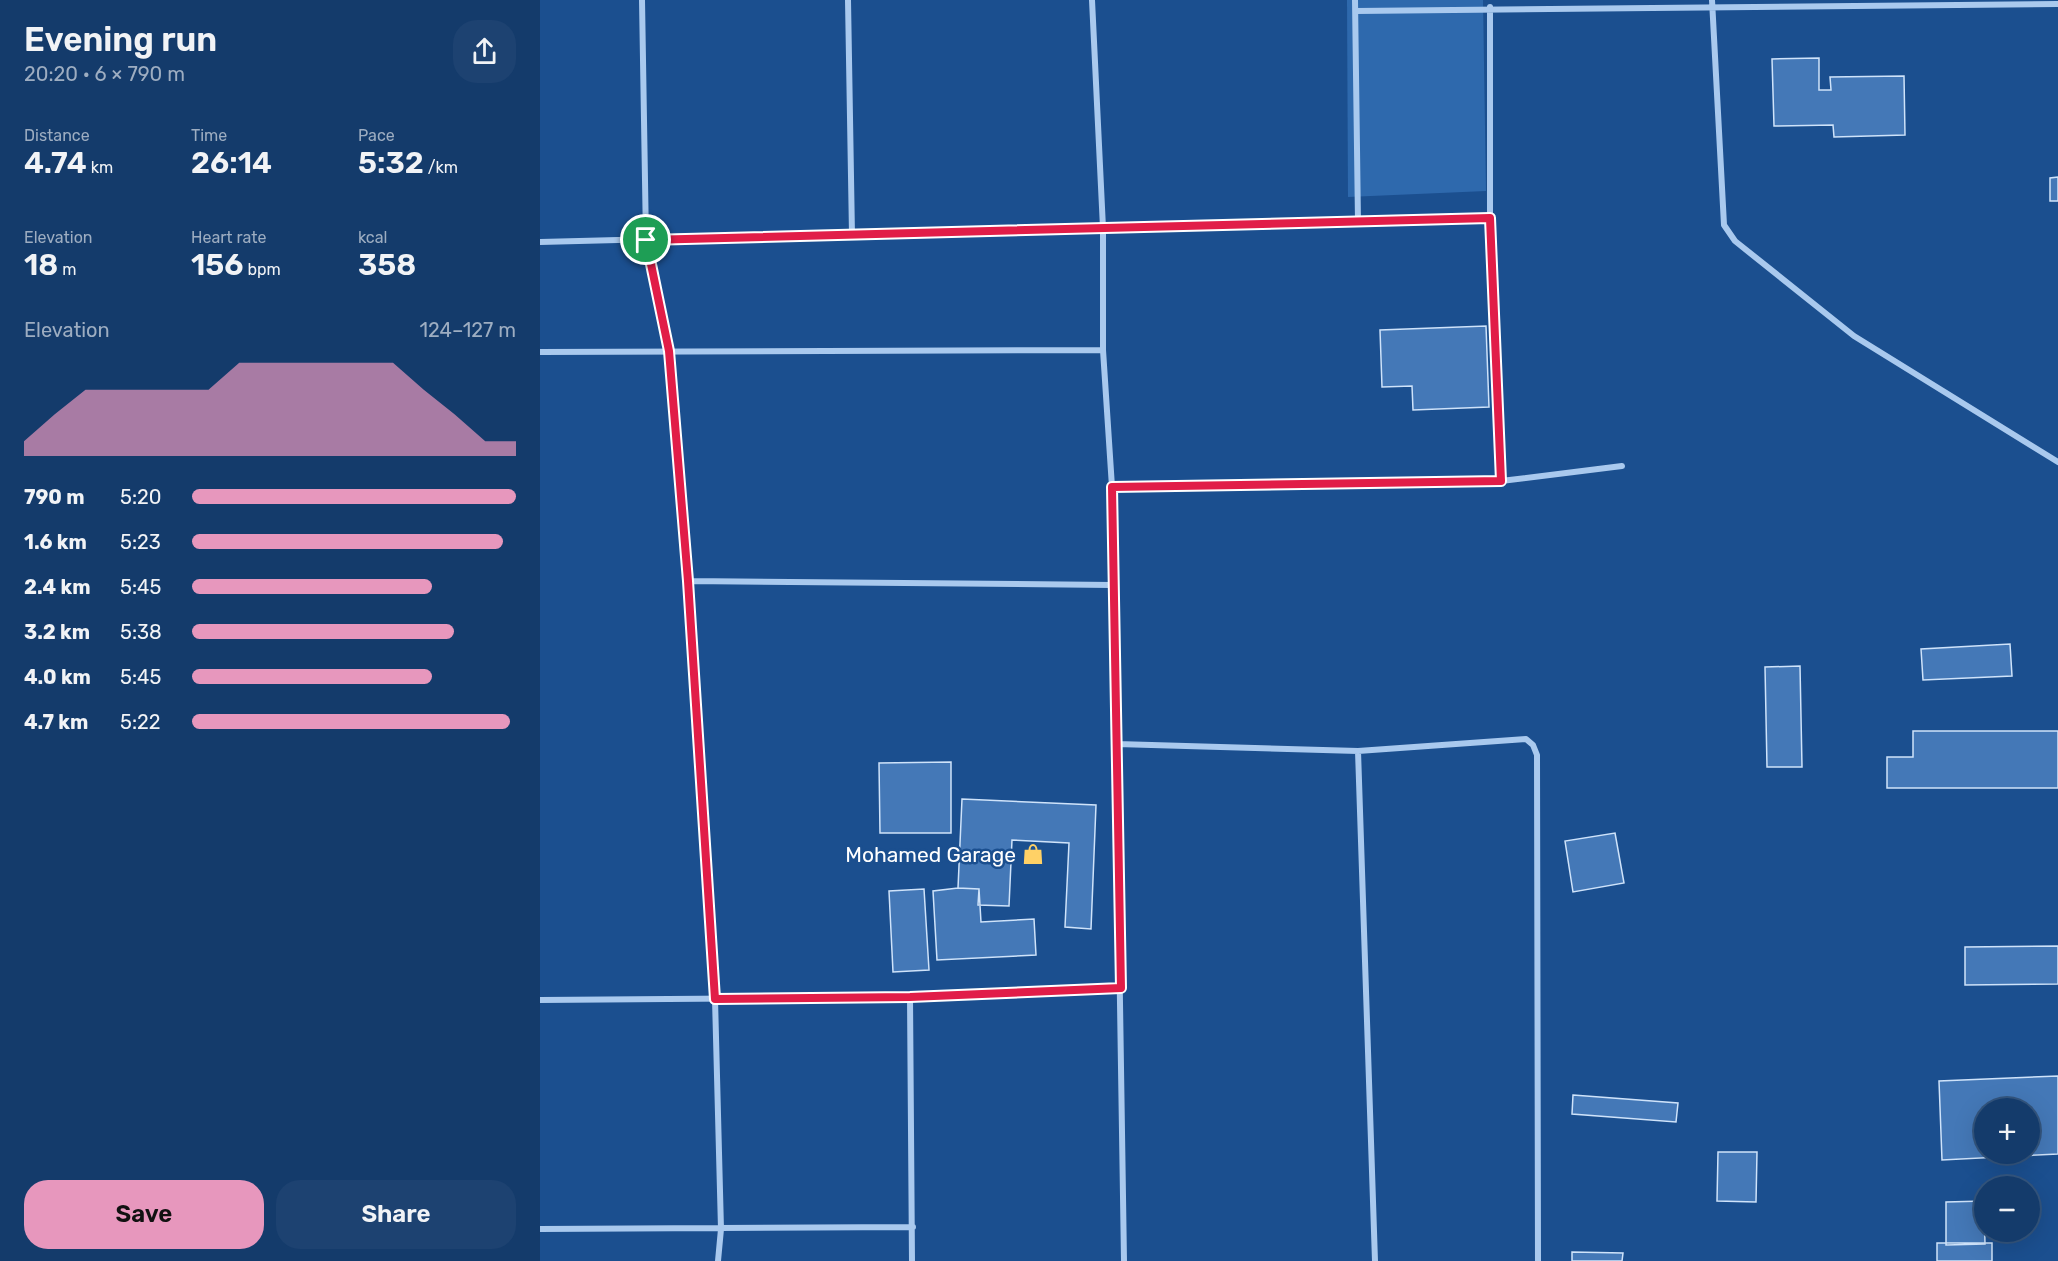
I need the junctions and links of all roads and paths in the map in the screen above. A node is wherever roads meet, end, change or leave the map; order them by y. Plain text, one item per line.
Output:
1 (642, 0) edge
2 (848, 0) edge
3 (1092, 0) edge
4 (1355, 0) edge
5 (1712, 4) edge
6 (2058, 4) edge
7 (1490, 8) junction
8 (1356, 10) junction
9 (1490, 218) junction
10 (1358, 222) junction
11 (1102, 228) junction
12 (852, 235) junction
13 (646, 240) junction
14 (540, 242) edge
15 (1102, 350) junction
16 (669, 351) junction
17 (540, 352) edge
18 (2058, 462) edge
19 (1622, 466) dead end
20 (1501, 481) junction
21 (1112, 487) junction
22 (688, 581) junction
23 (1112, 585) junction
24 (1117, 744) junction
25 (1358, 751) junction
26 (1121, 988) junction
27 (910, 997) junction
28 (715, 999) junction
29 (540, 1000) edge
30 (913, 1227) junction
31 (540, 1229) edge
32 (721, 1229) junction
33 (718, 1261) edge
34 (912, 1261) edge
35 (1124, 1261) edge
36 (1375, 1261) edge
37 (1538, 1261) edge

1 - 13 street
2 - 12 street
3 - 11 street
4 - 8 street
5 - 6 street
5 - 7 street
5 - 18 street
7 - 8 street
7 - 9 street
8 - 10 street
9 - 10 street
9 - 20 street
10 - 11 street
11 - 12 street
11 - 15 street
12 - 13 street
13 - 14 street
13 - 16 street
15 - 16 street
15 - 21 street
16 - 17 street
16 - 22 street
19 - 20 street
20 - 21 street
21 - 23 street
22 - 23 street
22 - 28 street
23 - 24 street
24 - 25 street
24 - 26 street
25 - 36 street
25 - 37 street
26 - 27 street
26 - 35 street
27 - 28 street
27 - 30 street
28 - 29 street
28 - 32 street
30 - 32 street
30 - 34 street
31 - 32 street
32 - 33 street

